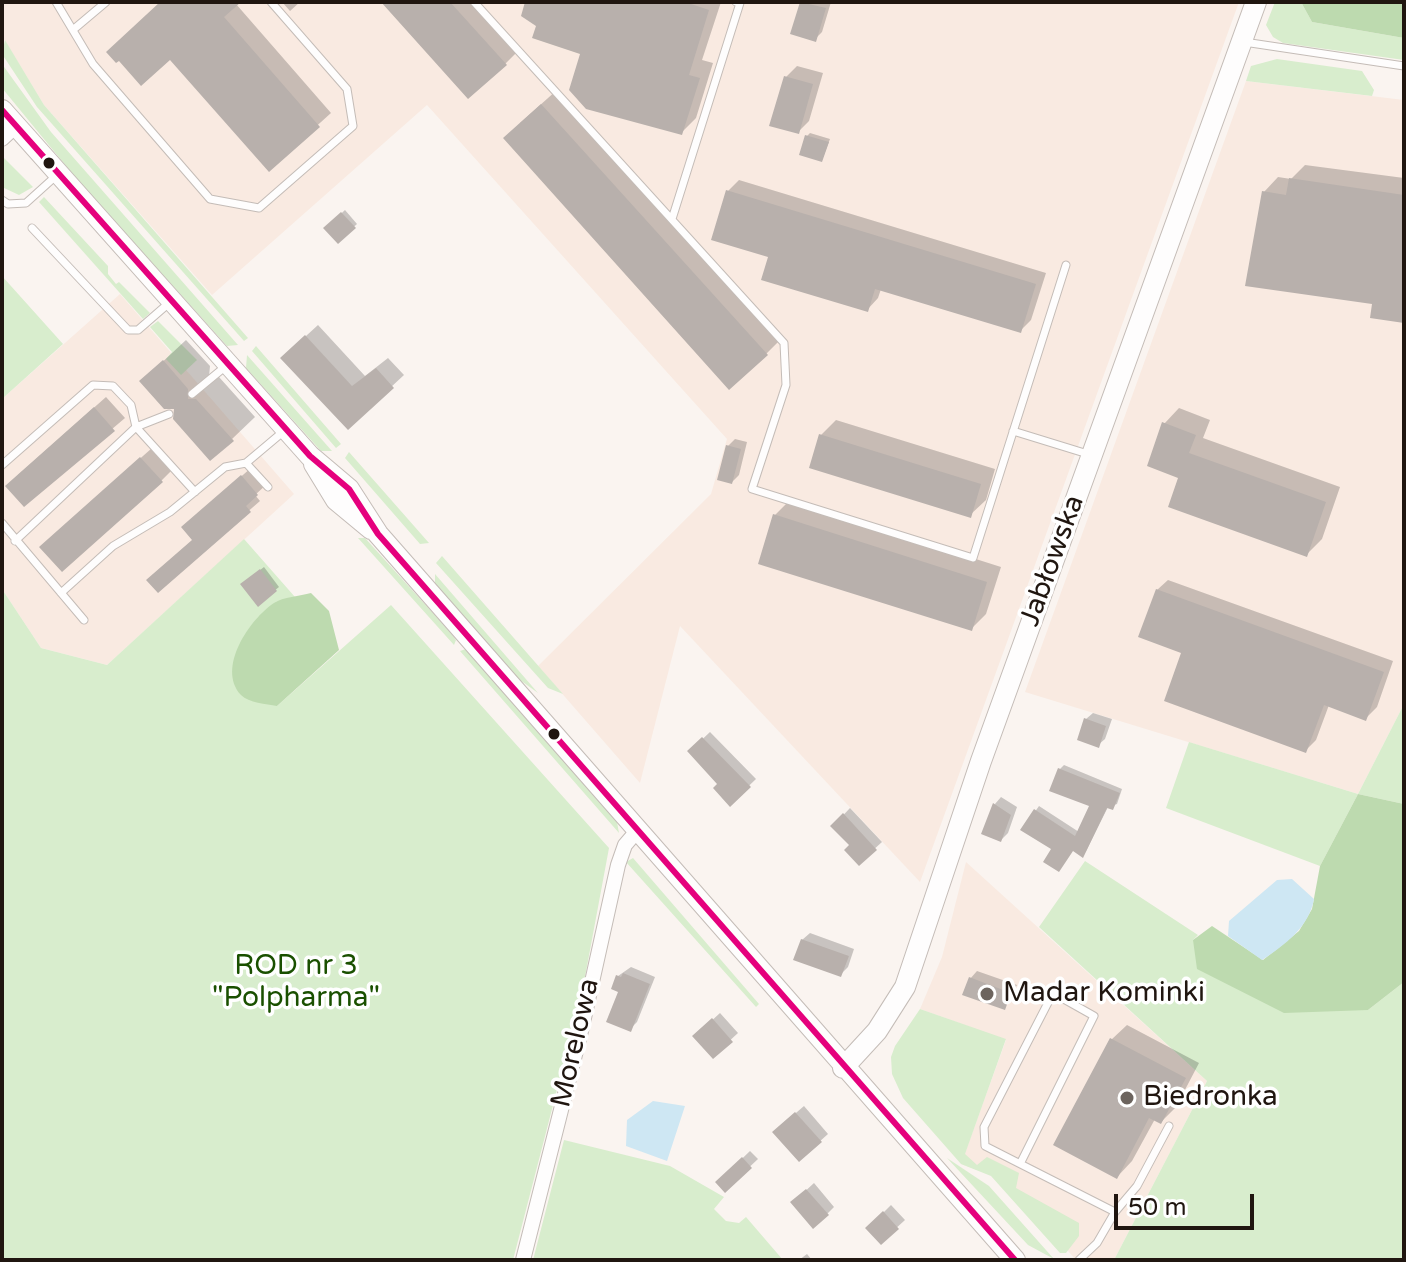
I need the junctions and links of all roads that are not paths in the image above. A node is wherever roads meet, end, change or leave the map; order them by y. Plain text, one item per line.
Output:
1 (56, 2) edge
2 (106, 2) edge
3 (271, 2) edge
4 (474, 2) edge
5 (736, 2) edge
6 (1256, 2) edge
7 (74, 29) junction
8 (1242, 41) junction
9 (1404, 66) edge
10 (2, 110) edge
11 (9, 132) edge
12 (58, 174) junction
13 (2, 200) edge
14 (672, 219) junction
15 (32, 228) dead end
16 (1066, 265) dead end
17 (171, 301) junction
18 (228, 365) junction
19 (192, 394) dead end
20 (169, 414) dead end
21 (136, 427) junction
22 (286, 429) junction
23 (1013, 431) junction
24 (1091, 455) junction
25 (246, 463) junction
26 (2, 465) edge
27 (268, 487) dead end
28 (195, 492) junction
29 (2, 523) edge
30 (15, 541) junction
31 (61, 593) junction
32 (84, 620) dead end
33 (637, 831) junction
34 (843, 1068) junction
35 (1169, 1126) dead end
36 (1021, 1162) junction
37 (1115, 1212) junction
38 (523, 1260) edge
39 (1015, 1260) edge
40 (1079, 1260) edge

1 - 7 lane
2 - 7 lane
3 - 7 lane
4 - 14 lane
5 - 14 lane
6 - 8 main road, Jabłowska
8 - 9 lane
8 - 24 main road, Jabłowska
10 - 11 main road
11 - 12 main road
12 - 13 lane
12 - 17 main road
14 - 23 lane
15 - 17 lane
16 - 23 lane
17 - 18 main road
18 - 19 lane
18 - 22 main road
20 - 21 lane
21 - 26 lane
21 - 28 lane
21 - 30 lane
22 - 25 lane
22 - 33 main road
23 - 24 lane
24 - 34 main road, Jabłowska
25 - 27 lane
25 - 28 lane
28 - 31 lane
29 - 30 lane
30 - 31 lane
31 - 32 lane
33 - 34 main road
33 - 38 street, Morelowa
34 - 39 main road
35 - 37 lane
36 - 36 lane
36 - 37 lane
37 - 40 lane

